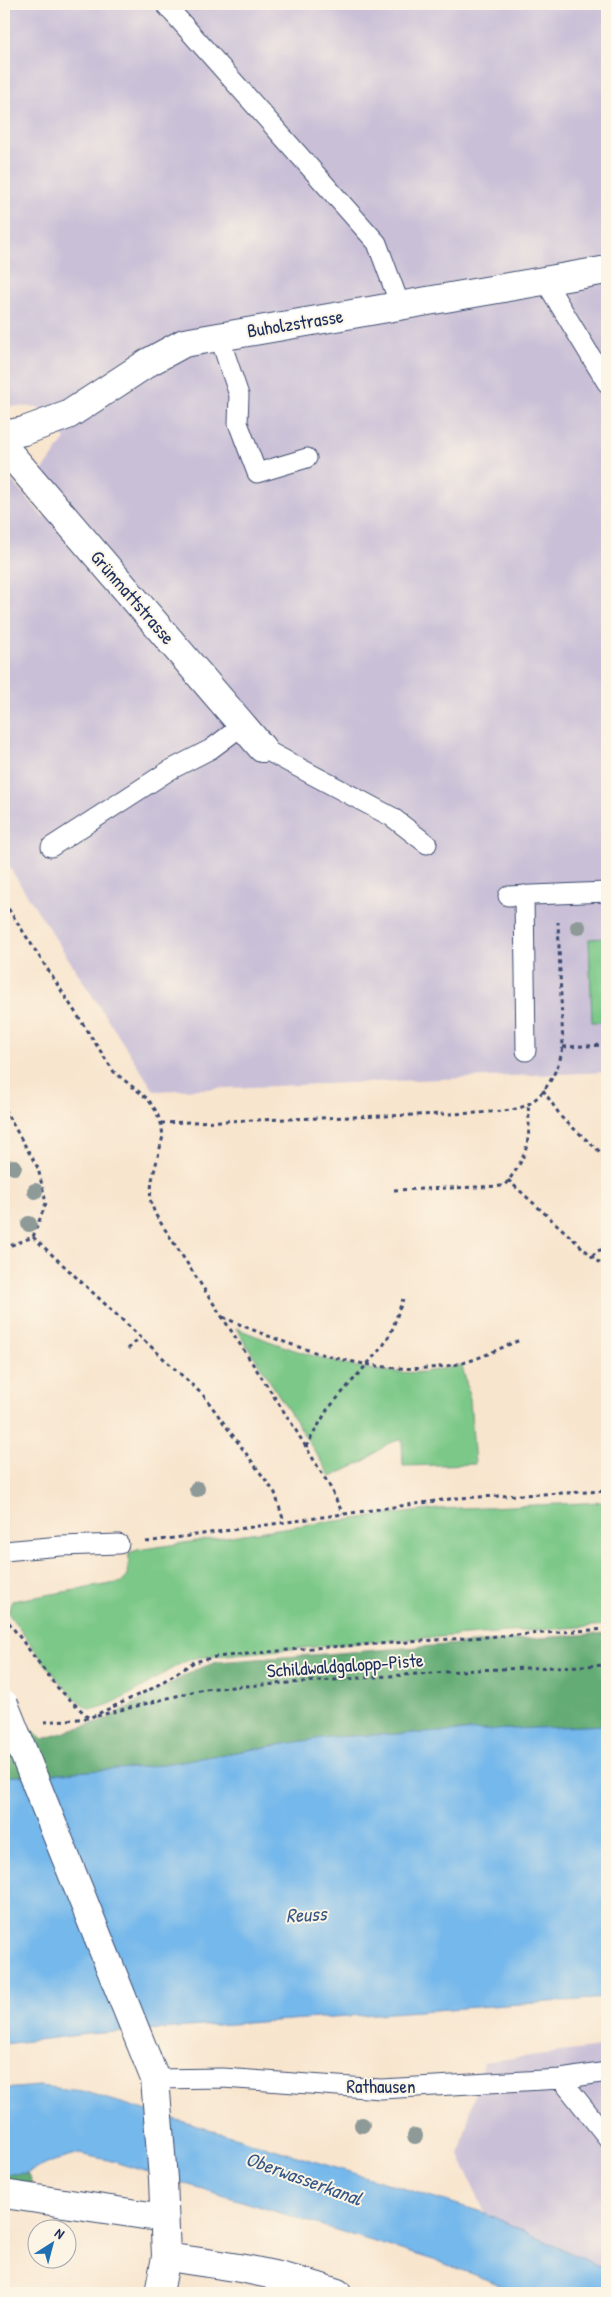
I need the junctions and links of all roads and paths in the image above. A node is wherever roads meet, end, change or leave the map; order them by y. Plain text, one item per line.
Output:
1 (165, 4) edge
2 (607, 270) edge
3 (545, 281) junction
4 (400, 305) junction
5 (219, 336) junction
6 (607, 383) edge
7 (4, 434) edge
8 (4, 447) edge
9 (307, 458) dead end
10 (243, 726) junction
11 (262, 748) joint
12 (427, 844) dead end
13 (51, 847) dead end
14 (607, 892) edge
15 (556, 894) junction
16 (4, 902) edge
17 (607, 1045) edge
18 (563, 1047) junction
19 (526, 1051) dead end
20 (543, 1090) junction
21 (528, 1103) junction
22 (4, 1109) edge
23 (161, 1123) junction
24 (607, 1158) edge
25 (508, 1180) junction
26 (394, 1190) dead end
27 (33, 1237) junction
28 (4, 1248) edge
29 (607, 1248) edge
30 (592, 1256) junction
31 (607, 1270) edge
32 (403, 1299) dead end
33 (223, 1317) junction
34 (140, 1337) junction
35 (520, 1340) dead end
36 (128, 1349) dead end
37 (368, 1363) junction
38 (306, 1447) junction
39 (607, 1491) edge
40 (343, 1514) junction
41 (284, 1522) junction
42 (119, 1544) joint
43 (4, 1551) edge
44 (4, 1616) edge
45 (607, 1629) edge
46 (607, 1665) edge
47 (4, 1704) edge
48 (89, 1718) junction
49 (64, 1720) dead end
50 (607, 2072) edge
51 (561, 2078) junction
52 (153, 2081) junction
53 (607, 2137) edge
54 (4, 2194) edge
55 (164, 2218) junction
56 (166, 2257) junction
57 (159, 2293) edge
58 (337, 2293) edge

1 - 4 lane
2 - 3 street, Buholzstrasse
3 - 4 street, Buholzstrasse
3 - 6 lane
4 - 5 street, Buholzstrasse
5 - 7 street, Buholzstrasse
5 - 9 lane
8 - 10 street, Grünmattstrasse
10 - 11 street, Grünmattstrasse
10 - 13 lane
11 - 12 lane
14 - 15 lane
15 - 18 path
15 - 19 lane
16 - 23 path
17 - 18 path
18 - 20 path
20 - 21 path
20 - 24 path
21 - 23 path
21 - 25 path
22 - 27 path
23 - 33 path
25 - 26 path
25 - 30 path
27 - 28 path
27 - 34 path
29 - 30 path
30 - 31 path
32 - 37 path
33 - 37 path
33 - 38 path
34 - 36 path
34 - 41 path
35 - 37 path
37 - 38 path
38 - 40 path
39 - 40 path
40 - 41 path
41 - 42 path
42 - 43 lane
44 - 48 path
45 - 48 path
46 - 48 path, Schildwaldgalopp-Piste
47 - 52 street, bridge
48 - 49 path
50 - 51 lane, Rathausen
51 - 52 lane, Rathausen
51 - 53 lane
52 - 55 street
54 - 55 street
55 - 56 street
56 - 57 street
56 - 58 street

